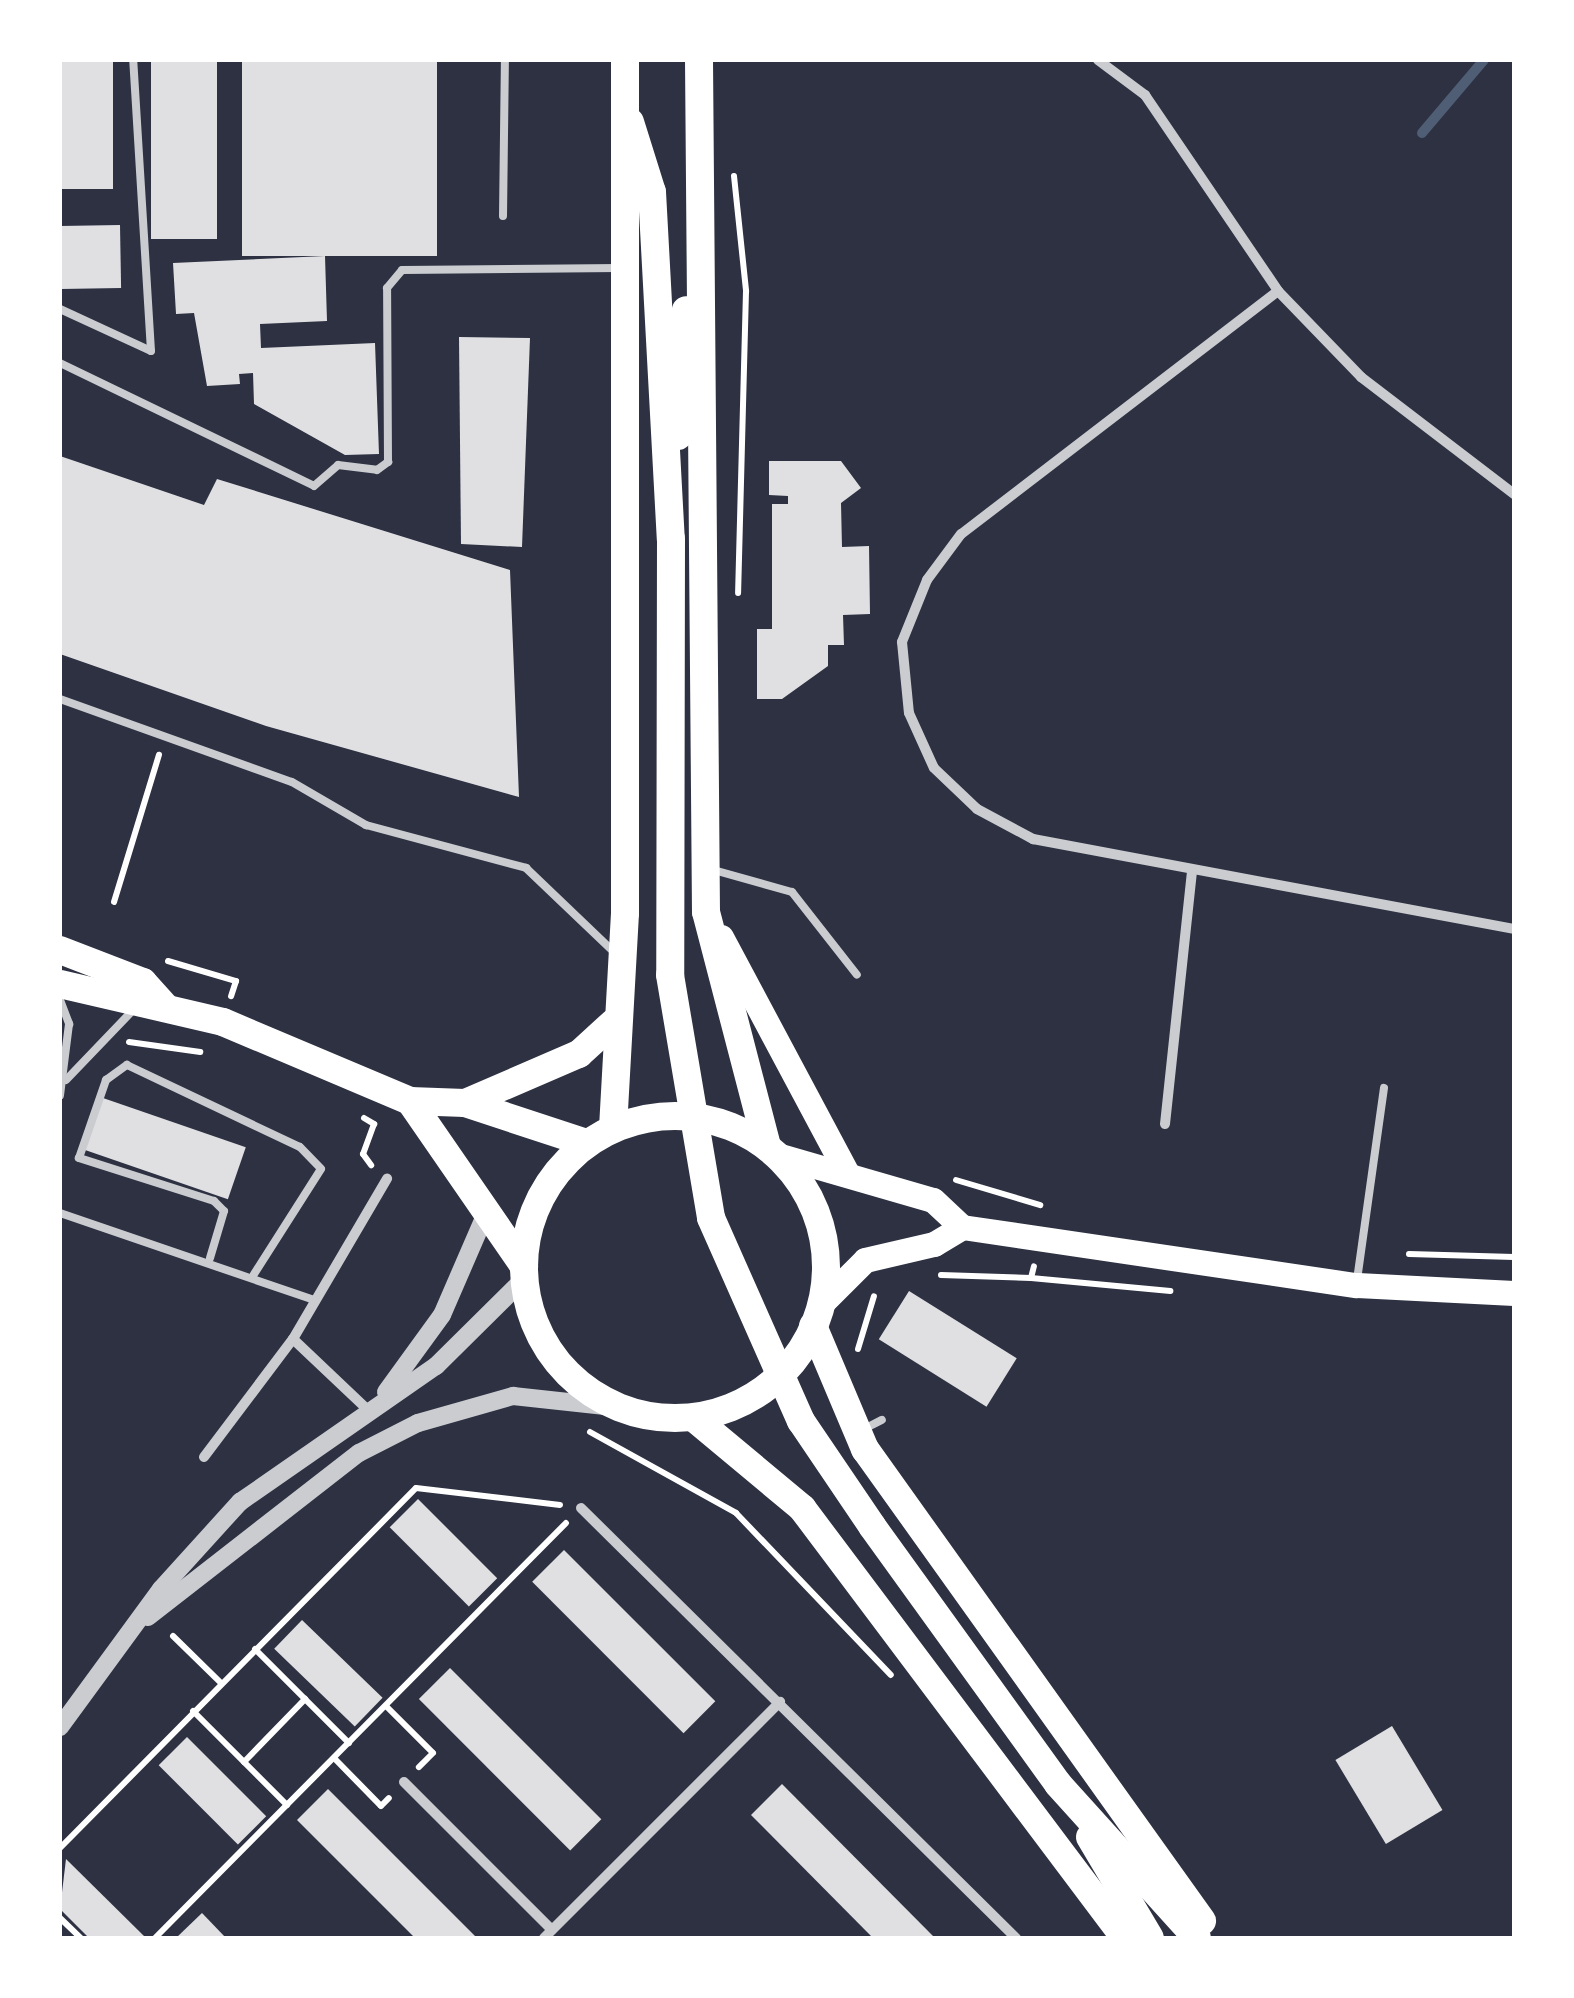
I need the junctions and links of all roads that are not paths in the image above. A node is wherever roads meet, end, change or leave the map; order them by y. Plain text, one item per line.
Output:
1 (133, 60) edge
2 (504, 60) edge
3 (626, 60) edge
4 (1098, 60) edge
5 (700, 69) edge
6 (630, 122) junction
7 (503, 216) dead end
8 (630, 268) junction
9 (1278, 291) junction
10 (60, 309) edge
11 (60, 363) edge
12 (1514, 494) edge
13 (671, 539) junction
14 (60, 699) edge
15 (705, 869) junction
16 (1192, 872) junction
17 (1514, 929) edge
18 (60, 950) edge
19 (623, 962) junction
20 (857, 975) dead end
21 (60, 984) edge
22 (60, 1000) edge
23 (164, 1004) junction
24 (135, 1008) junction
25 (613, 1023) junction
26 (66, 1080) junction
27 (1384, 1088) dead end
28 (60, 1095) edge
29 (410, 1101) junction
30 (465, 1104) junction
31 (1165, 1124) dead end
32 (612, 1128) junction
33 (587, 1143) junction
34 (772, 1149) junction
35 (846, 1171) junction
36 (387, 1179) road end
37 (487, 1210) junction
38 (60, 1213) edge
39 (962, 1226) junction
40 (210, 1258) junction
41 (523, 1273) junction
42 (254, 1274) junction
43 (1357, 1285) junction
44 (1514, 1293) edge
45 (314, 1300) junction
46 (818, 1314) junction
47 (293, 1339) junction
48 (614, 1406) junction
49 (368, 1410) junction
50 (694, 1418) junction
51 (882, 1420) dead end
52 (856, 1432) junction
53 (204, 1457) dead end
54 (581, 1508) road end
55 (127, 1633) junction
56 (780, 1702) junction
57 (60, 1727) edge
58 (404, 1782) road end
59 (1058, 1784) junction
60 (548, 1934) edge
61 (1016, 1938) edge
62 (1124, 1938) edge
63 (1150, 1938) edge
64 (1197, 1938) edge
65 (1214, 1938) edge

1 - 10 lane
2 - 7 lane
3 - 6 highway
4 - 9 street
5 - 13 highway
5 - 15 highway
6 - 8 highway
6 - 13 highway
8 - 11 lane
8 - 19 highway
9 - 12 street
9 - 16 street
13 - 59 highway
14 - 19 lane
15 - 20 lane
15 - 34 highway
15 - 35 main road
16 - 17 street
16 - 31 street
18 - 23 highway
19 - 25 highway
21 - 24 highway
22 - 26 lane
23 - 24 highway
23 - 29 highway
24 - 26 lane
25 - 30 highway
25 - 32 highway
26 - 28 lane
27 - 43 lane
29 - 30 highway
29 - 37 highway
30 - 33 highway
32 - 33 highway
32 - 34 highway
33 - 41 highway
34 - 35 main road
34 - 46 highway
35 - 39 main road
36 - 45 street
37 - 41 highway
37 - 49 street
38 - 40 lane
39 - 43 main road
39 - 46 main road
40 - 42 lane
40 - 42 lane
41 - 48 highway
41 - 49 street
42 - 45 lane
43 - 44 main road
45 - 47 street
46 - 50 highway
46 - 52 highway
47 - 49 street
47 - 53 street
48 - 50 highway
48 - 55 street
49 - 55 street
50 - 62 highway
51 - 52 lane
52 - 65 highway
54 - 56 street
55 - 57 street
56 - 60 street
56 - 61 street
58 - 60 street
59 - 63 highway
59 - 64 highway

